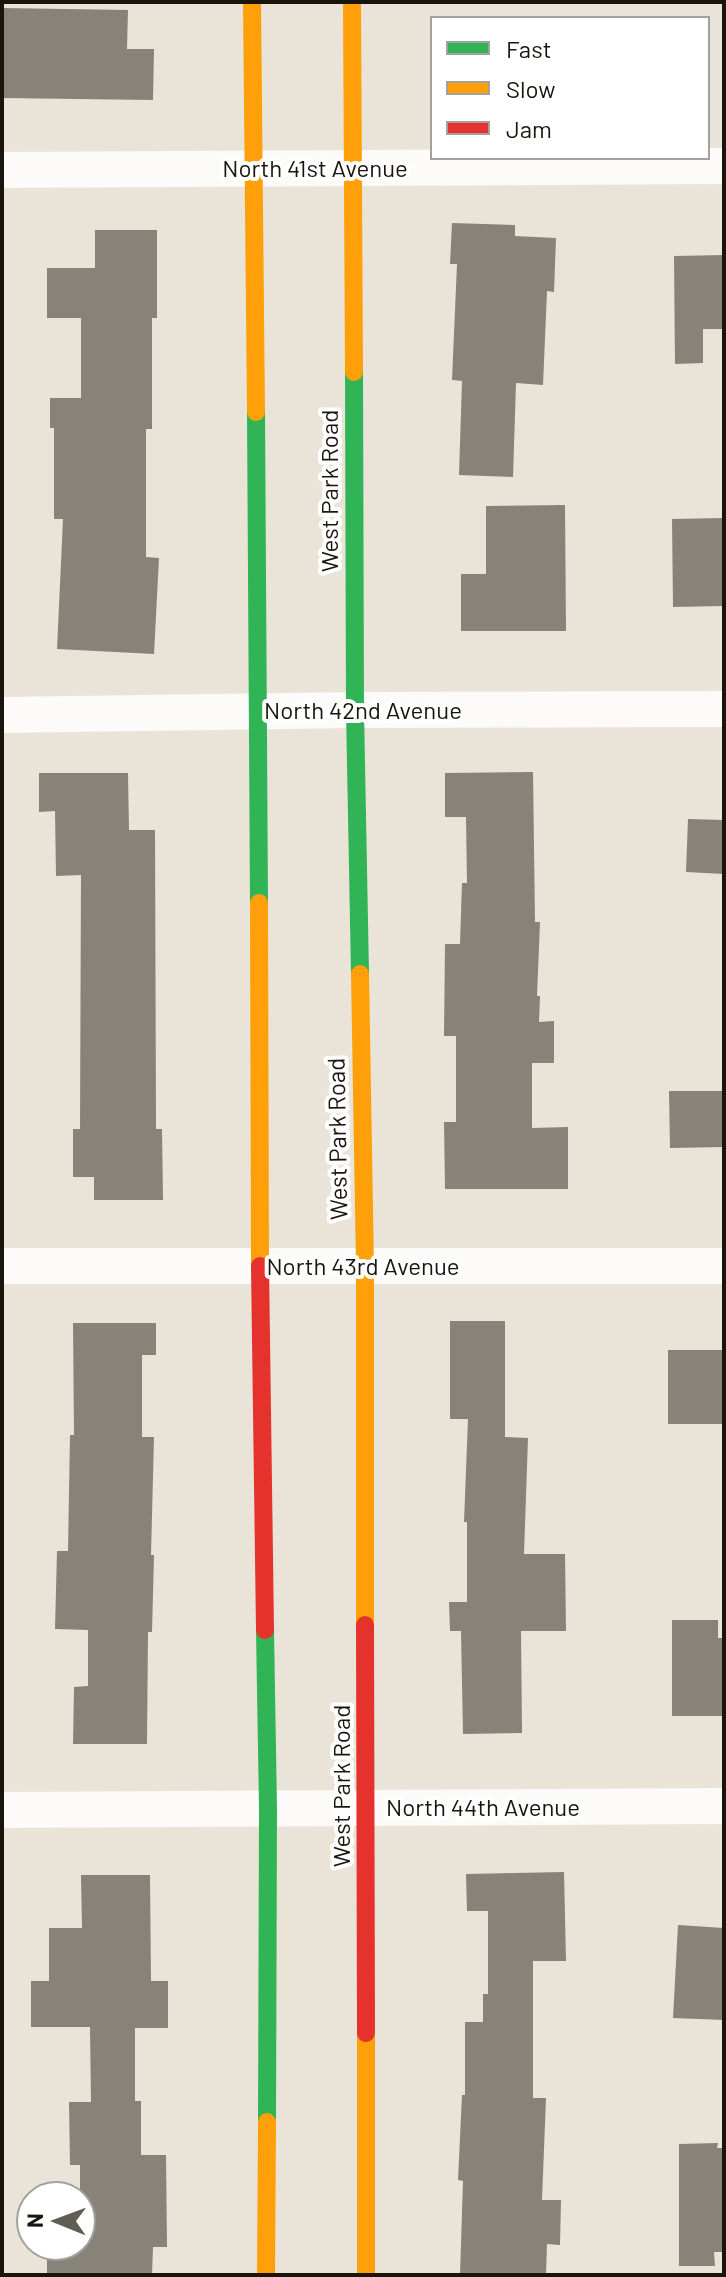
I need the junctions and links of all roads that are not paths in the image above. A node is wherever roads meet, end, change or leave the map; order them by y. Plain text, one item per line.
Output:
1 (252, 2) edge
2 (352, 2) edge
3 (724, 166) edge
4 (2, 170) edge
5 (253, 170) junction
6 (352, 170) junction
7 (724, 709) edge
8 (355, 710) junction
9 (259, 711) junction
10 (2, 715) edge
11 (2, 1266) edge
12 (724, 1266) edge
13 (260, 1267) junction
14 (365, 1267) junction
15 (724, 1806) edge
16 (366, 1808) junction
17 (268, 1809) junction
18 (2, 1810) edge
19 (266, 2275) edge
20 (366, 2275) edge

1 - 5 street
2 - 6 street, West Park Road
3 - 6 street, North 41st Avenue
4 - 5 street, North 41st Avenue
5 - 6 street, North 41st Avenue
5 - 9 street
6 - 8 street, West Park Road
7 - 8 street, North 42nd Avenue
8 - 9 street, North 42nd Avenue
8 - 14 street, West Park Road
9 - 10 street, North 42nd Avenue
9 - 13 street
11 - 13 street, North 43rd Avenue
12 - 14 street, North 43rd Avenue
13 - 14 street, North 43rd Avenue
13 - 17 street
14 - 16 street, West Park Road
15 - 16 street, North 44th Avenue
16 - 17 street, North 44th Avenue
16 - 20 street, West Park Road
17 - 18 street, North 44th Avenue
17 - 19 street

